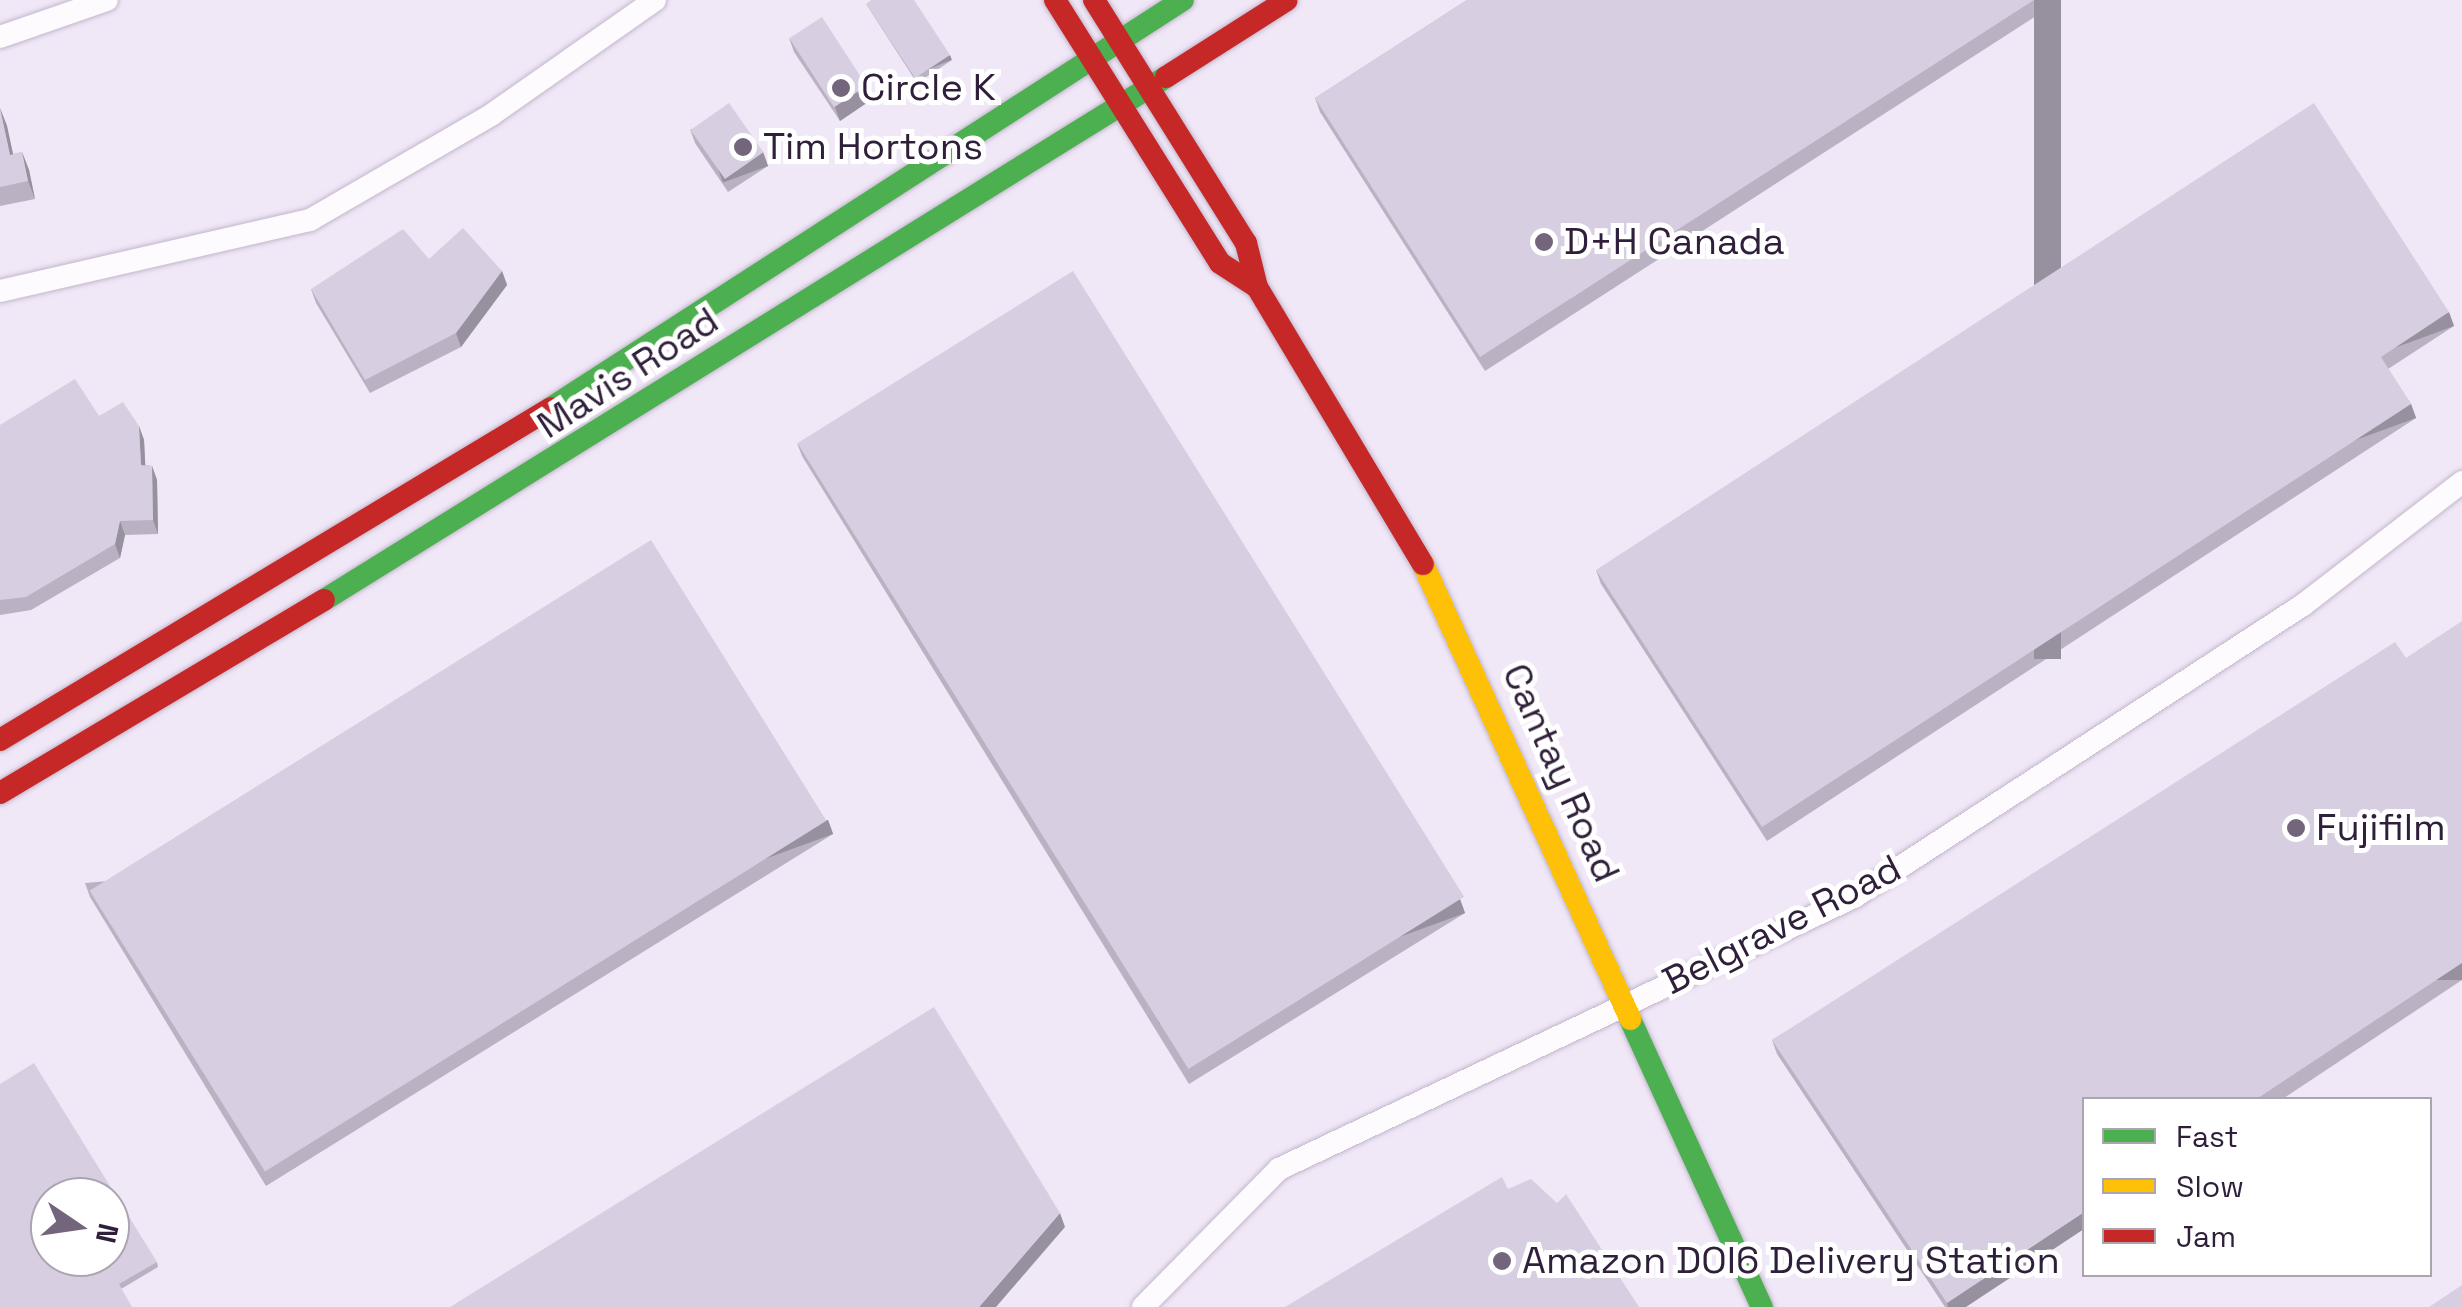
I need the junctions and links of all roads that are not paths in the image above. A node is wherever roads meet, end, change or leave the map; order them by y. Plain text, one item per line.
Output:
1 (107, 0) edge
2 (655, 0) edge
3 (1054, 0) edge
4 (1094, 0) edge
5 (1183, 0) edge
6 (1287, 0) edge
7 (0, 37) edge
8 (1120, 42) junction
9 (1089, 62) junction
10 (1152, 90) junction
11 (1122, 110) junction
12 (1257, 287) junction
13 (0, 291) edge
14 (2462, 482) edge
15 (0, 740) edge
16 (0, 793) edge
17 (1626, 1003) junction
18 (1143, 1307) edge
19 (1762, 1307) edge

1 - 7 street
2 - 13 street
3 - 9 main road, Cantay Road
4 - 8 main road, Cantay Road
5 - 8 main road, Mavis Road
6 - 10 main road, Mavis Road
8 - 9 main road, Mavis Road
8 - 10 main road, Cantay Road
9 - 11 main road, Cantay Road
9 - 15 main road, Mavis Road
10 - 11 main road, Mavis Road
10 - 12 main road, Cantay Road
11 - 12 main road, Cantay Road
11 - 16 main road, Mavis Road
12 - 17 main road, Cantay Road
14 - 17 street, Belgrave Road
17 - 18 street, Belgrave Road
17 - 19 main road, Cantay Road

